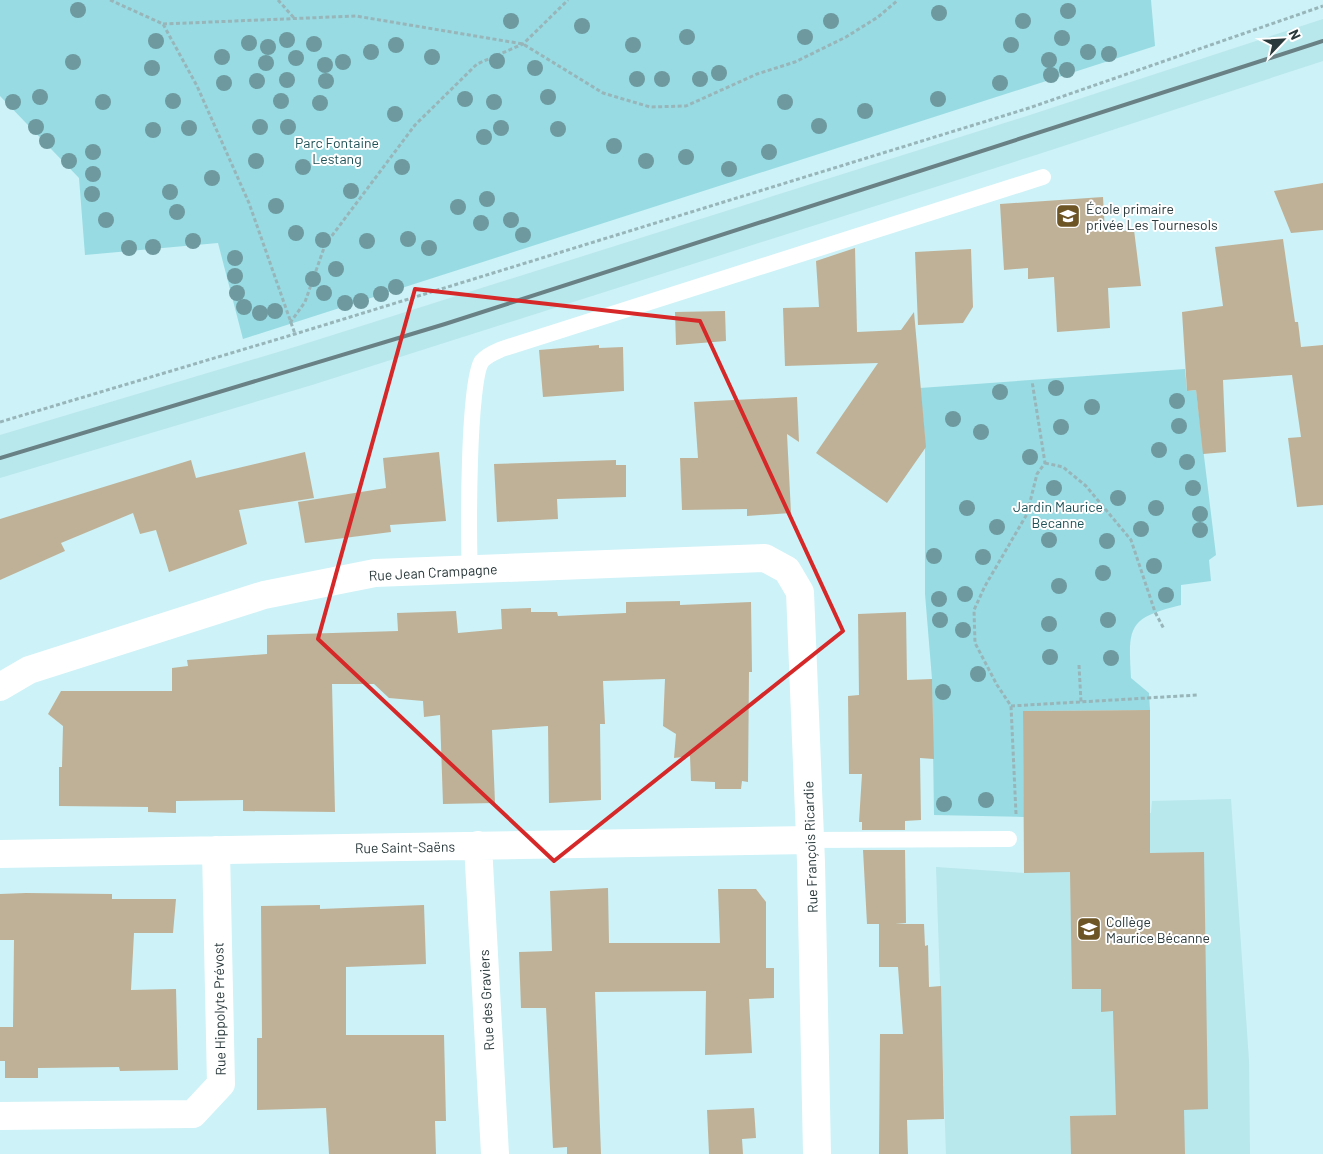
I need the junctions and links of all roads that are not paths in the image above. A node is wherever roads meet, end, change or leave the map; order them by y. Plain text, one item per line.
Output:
1 (1043, 177) dead end
2 (764, 558) joint
3 (470, 570) junction
4 (0, 687) edge
5 (1010, 839) dead end
6 (810, 840) junction
7 (478, 845) junction
8 (216, 850) junction
9 (0, 854) edge
10 (0, 1116) edge
11 (495, 1154) edge
12 (818, 1154) edge

1 - 3 lane
2 - 3 street, Rue Jean Crampagne
2 - 6 street, Rue François Ricardie
3 - 4 street, Rue Jean Crampagne
5 - 6 lane
6 - 7 street, Rue Saint-Saëns
6 - 12 street, Rue François Ricardie
7 - 8 street, Rue Saint-Saëns
7 - 11 street, Rue des Graviers
8 - 9 street, Rue Saint-Saëns
8 - 10 street, Rue Hippolyte Prévost

